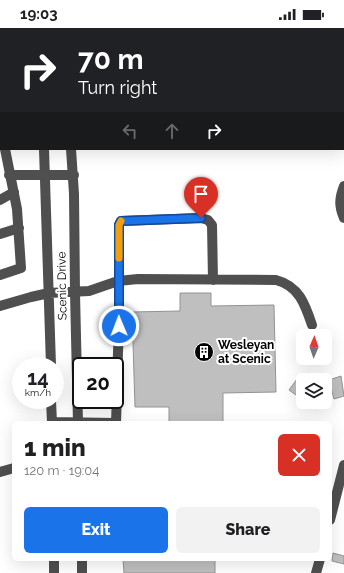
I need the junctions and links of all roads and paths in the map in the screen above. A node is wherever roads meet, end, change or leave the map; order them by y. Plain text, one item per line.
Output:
1 (5, 150) edge
2 (44, 150) edge
3 (71, 150) edge
4 (10, 175) junction
5 (46, 175) junction
6 (74, 175) junction
7 (344, 186) edge
8 (14, 192) junction
9 (0, 200) edge
10 (344, 218) edge
11 (18, 228) junction
12 (0, 234) edge
13 (0, 275) edge
14 (213, 280) junction
15 (118, 281) junction
16 (49, 293) junction
17 (74, 293) junction
18 (0, 306) edge
19 (312, 325) dead end
20 (51, 357) edge
21 (118, 357) edge
22 (51, 409) edge
23 (116, 409) edge
24 (52, 421) edge
25 (78, 421) edge
26 (116, 421) edge
27 (344, 465) edge
28 (12, 469) edge
29 (0, 472) edge
30 (332, 512) edge
31 (54, 561) edge
32 (82, 561) edge
33 (319, 561) edge
34 (54, 573) edge
35 (82, 573) edge
36 (316, 573) edge

1 - 4 street
2 - 5 street, Scenic Drive
3 - 6 street, Scenic Drive
4 - 5 street
4 - 8 street
5 - 6 street
5 - 16 street, Scenic Drive
6 - 17 street, Scenic Drive
7 - 10 street
8 - 9 street
8 - 11 street
11 - 12 street
11 - 13 street
14 - 15 street
14 - 15 street
14 - 19 street
15 - 17 street
15 - 21 street
16 - 17 street
16 - 18 street
16 - 20 street, Scenic Drive
17 - 25 street, Scenic Drive
22 - 24 street
23 - 26 street
27 - 30 street
28 - 29 street
31 - 34 street
32 - 35 street
33 - 36 street

